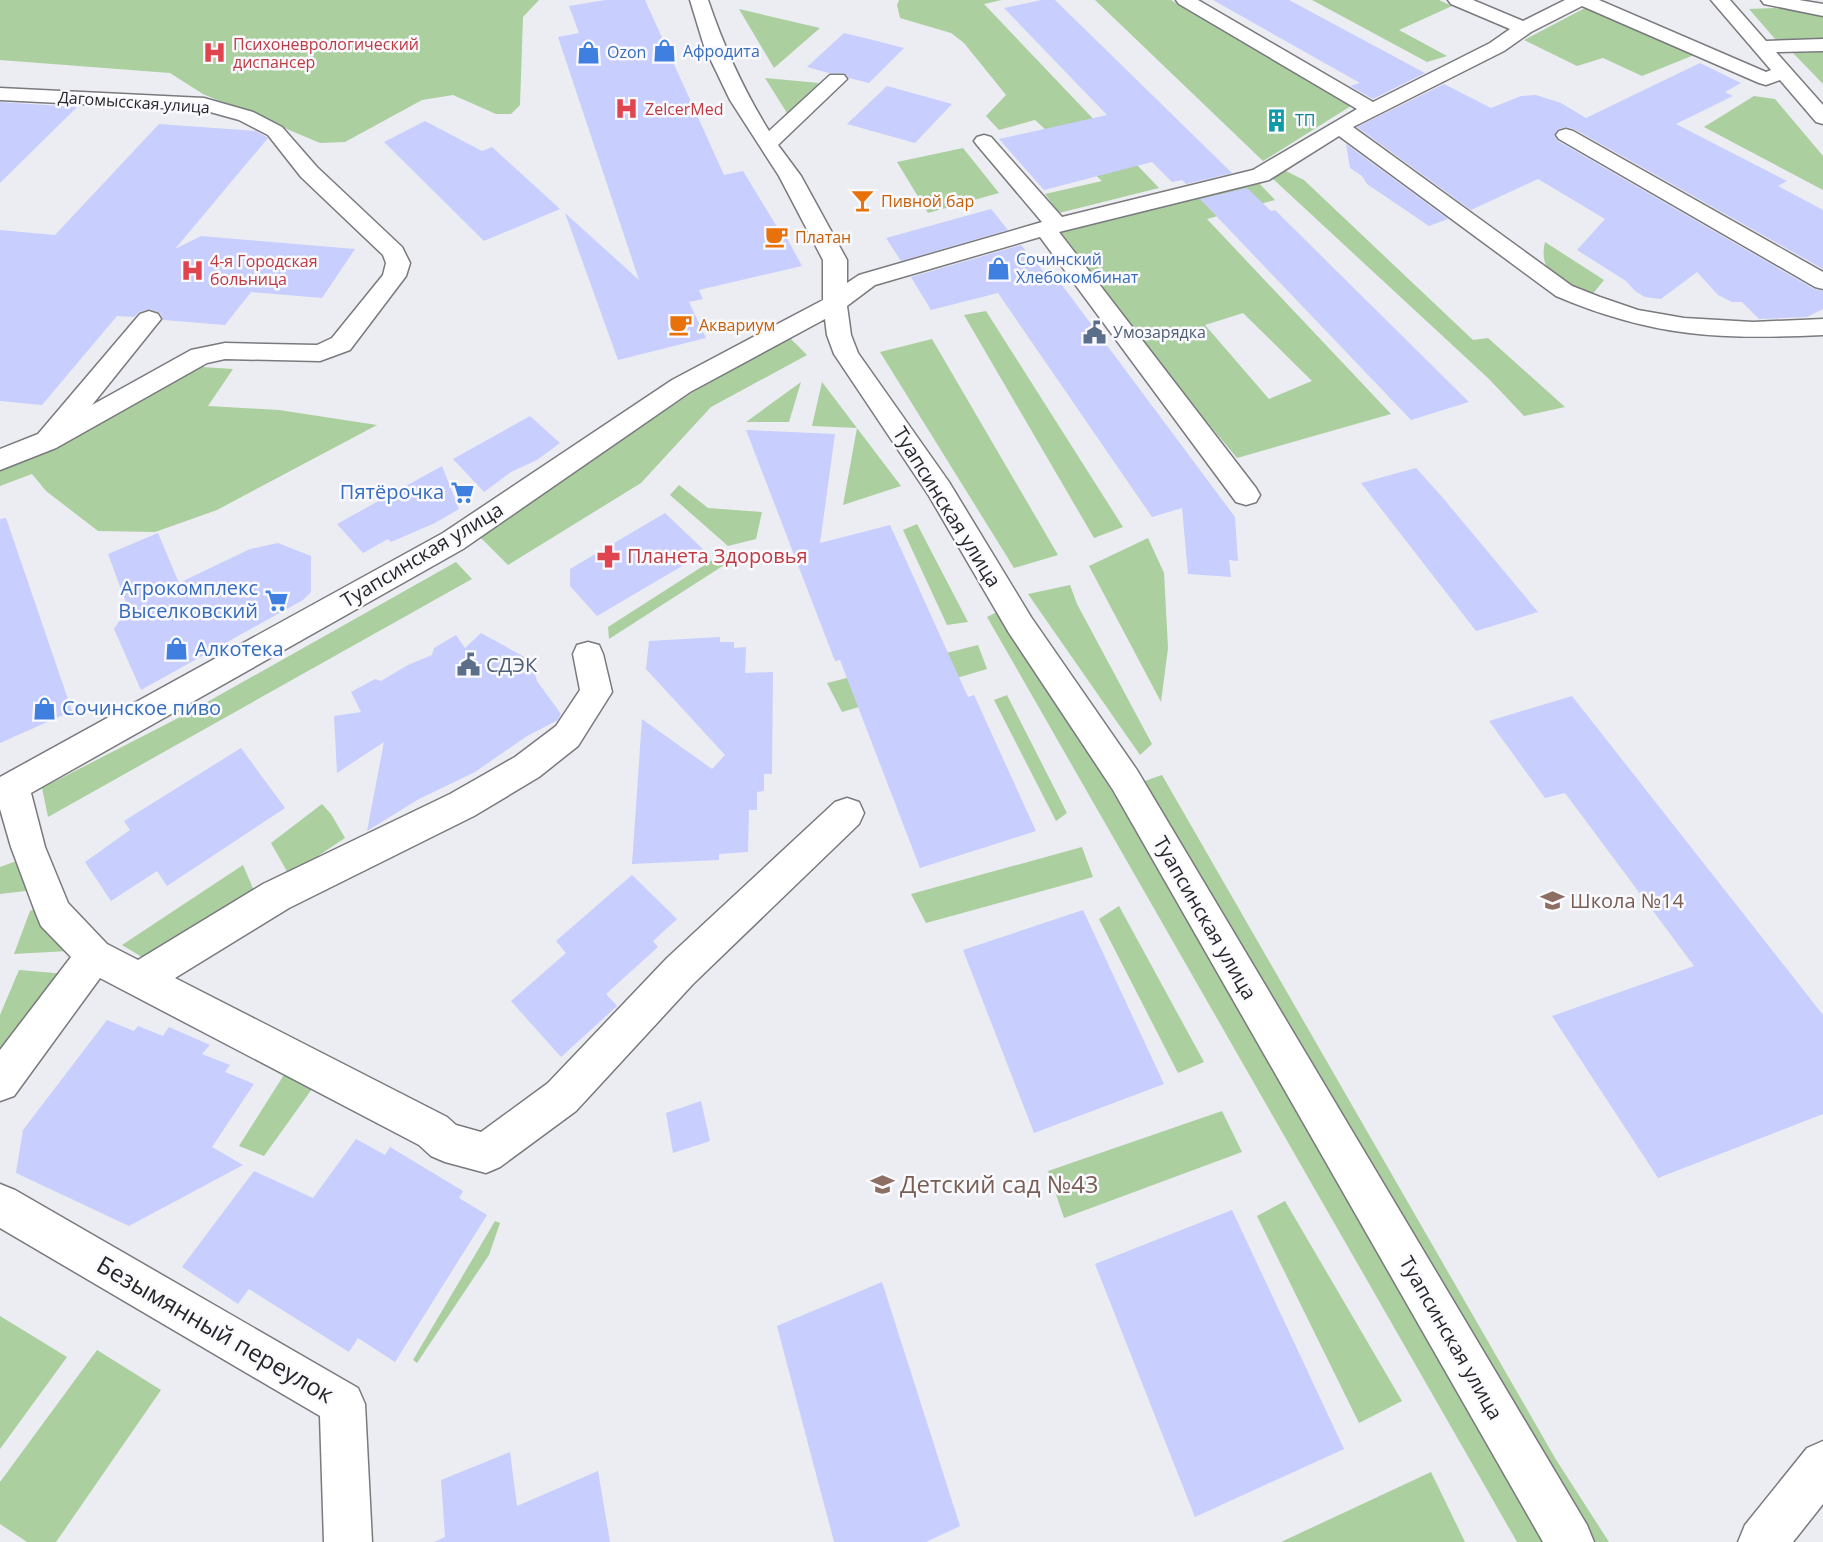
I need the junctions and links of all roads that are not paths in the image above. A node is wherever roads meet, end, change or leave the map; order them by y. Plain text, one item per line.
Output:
1 (699, 0) edge
2 (1185, 0) edge
3 (1457, 0) edge
4 (1579, 0) edge
5 (1584, 0) edge
6 (1746, 0) edge
7 (1770, 0) edge
8 (1721, 1) edge
9 (1823, 10) edge
10 (1524, 28) junction
11 (1823, 45) edge
12 (1761, 47) junction
13 (1783, 72) junction
14 (837, 79) dead end
15 (0, 94) edge
16 (1373, 111) junction
17 (1823, 118) edge
18 (1339, 127) junction
19 (1566, 135) dead end
20 (984, 141) dead end
21 (767, 144) junction
22 (1051, 227) junction
23 (1823, 282) edge
24 (835, 303) junction
25 (149, 319) dead end
26 (1823, 327) edge
27 (47, 441) junction
28 (0, 460) edge
29 (1246, 495) dead end
30 (588, 654) dead end
31 (6, 791) edge
32 (847, 813) dead end
33 (94, 956) junction
34 (140, 980) junction
35 (0, 1082) edge
36 (0, 1205) edge
37 (1823, 1464) edge
38 (348, 1542) edge
39 (1570, 1542) edge
40 (1762, 1542) edge

1 - 21 street, Туапсинская улица
2 - 16 street
3 - 10 street
4 - 10 street
5 - 13 street
6 - 8 street
7 - 9 street
8 - 12 street
10 - 16 street
11 - 12 street
12 - 13 street
13 - 17 street
14 - 21 street
15 - 27 street, Дагомысская улица
16 - 18 street
18 - 22 street
18 - 26 street
19 - 23 street
20 - 22 street
21 - 24 street, Туапсинская улица
22 - 24 street
22 - 29 street
24 - 31 street, Туапсинская улица
24 - 39 street, Туапсинская улица
25 - 27 street
27 - 28 street, Дагомысская улица
30 - 34 street
31 - 33 street
32 - 34 street
33 - 34 street
33 - 35 street
36 - 38 street, Безымянный переулок
37 - 40 street

